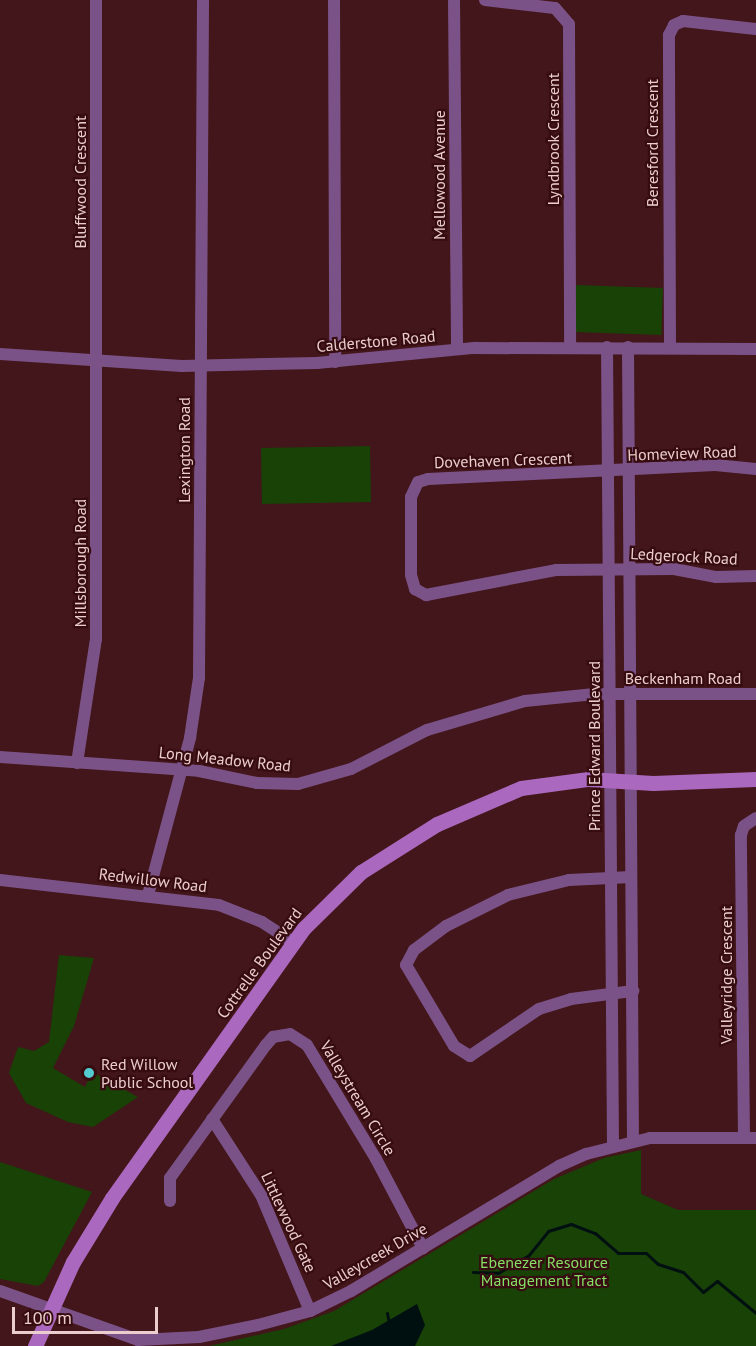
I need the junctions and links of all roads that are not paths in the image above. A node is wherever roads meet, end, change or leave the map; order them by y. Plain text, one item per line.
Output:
1 (96, 0) edge
2 (203, 0) edge
3 (334, 0) edge
4 (454, 0) edge
5 (485, 0) edge
6 (756, 29) edge
7 (628, 346) junction
8 (670, 346) junction
9 (570, 347) junction
10 (607, 347) junction
11 (457, 349) junction
12 (756, 349) edge
13 (0, 354) edge
14 (335, 362) junction
15 (97, 363) junction
16 (201, 366) junction
17 (756, 469) edge
18 (629, 471) junction
19 (609, 472) junction
20 (609, 569) junction
21 (630, 569) junction
22 (756, 576) edge
23 (631, 693) junction
24 (610, 694) junction
25 (756, 694) edge
26 (0, 757) edge
27 (77, 763) junction
28 (181, 770) junction
29 (756, 779) edge
30 (610, 780) junction
31 (632, 782) junction
32 (756, 818) edge
33 (611, 877) junction
34 (631, 877) junction
35 (0, 880) edge
36 (148, 895) junction
37 (294, 943) junction
38 (633, 991) junction
39 (611, 993) junction
40 (212, 1119) junction
41 (750, 1138) edge
42 (633, 1140) junction
43 (614, 1145) junction
44 (170, 1200) dead end
45 (423, 1248) junction
46 (0, 1292) edge
47 (52, 1309) junction
48 (310, 1311) junction
49 (137, 1343) edge
50 (35, 1346) edge

1 - 15 street, Bluffwood Crescent
2 - 16 street, Lexington Road
3 - 14 street
4 - 11 street, Mellowood Avenue
5 - 9 street, Lyndbrook Crescent
6 - 8 street, Beresford Crescent
7 - 8 street, Calderstone Road
7 - 10 street, Calderstone Road
7 - 18 street
8 - 12 street, Calderstone Road
9 - 10 street, Calderstone Road
9 - 11 street, Calderstone Road
10 - 19 street, Prince Edward Boulevard
11 - 14 street, Calderstone Road
13 - 15 street, Calderstone Road
14 - 16 street, Calderstone Road
15 - 16 street, Calderstone Road
15 - 27 street, Millsborough Road
16 - 28 street, Lexington Road
17 - 18 street, Homeview Road
18 - 19 street, Homeview Road
18 - 21 street
19 - 20 street, Prince Edward Boulevard
19 - 20 street, Dovehaven Crescent
20 - 21 street, Ledgerock Road
20 - 24 street, Prince Edward Boulevard
21 - 22 street, Ledgerock Road
21 - 23 street
23 - 24 street, Beckenham Road
23 - 25 street, Beckenham Road
23 - 31 street
24 - 28 street, Long Meadow Road
24 - 30 street, Prince Edward Boulevard
26 - 27 street, Long Meadow Road
27 - 28 street, Long Meadow Road
28 - 36 street, Lexington Road
29 - 31 main road, Cottrelle Boulevard
30 - 31 main road, Cottrelle Boulevard
30 - 33 street, Prince Edward Boulevard
30 - 37 main road, Cottrelle Boulevard
31 - 34 street
32 - 41 street, Valleyridge Crescent
33 - 34 street
33 - 39 street, Prince Edward Boulevard
33 - 39 street
34 - 38 street
35 - 36 street, Redwillow Road
36 - 37 street, Redwillow Road
37 - 47 main road, Cottrelle Boulevard
38 - 39 street
38 - 42 street
39 - 43 street, Prince Edward Boulevard
40 - 44 street, Valleystream Circle
40 - 45 street, Valleystream Circle
40 - 48 street, Littlewood Gate
41 - 42 street, Valleycreek Drive
42 - 43 street, Valleycreek Drive
43 - 45 street, Valleycreek Drive
45 - 48 street, Valleycreek Drive
46 - 47 street, Valleycreek Drive
47 - 49 street, Valleycreek Drive
47 - 50 main road, Cottrelle Boulevard
48 - 49 street, Valleycreek Drive

